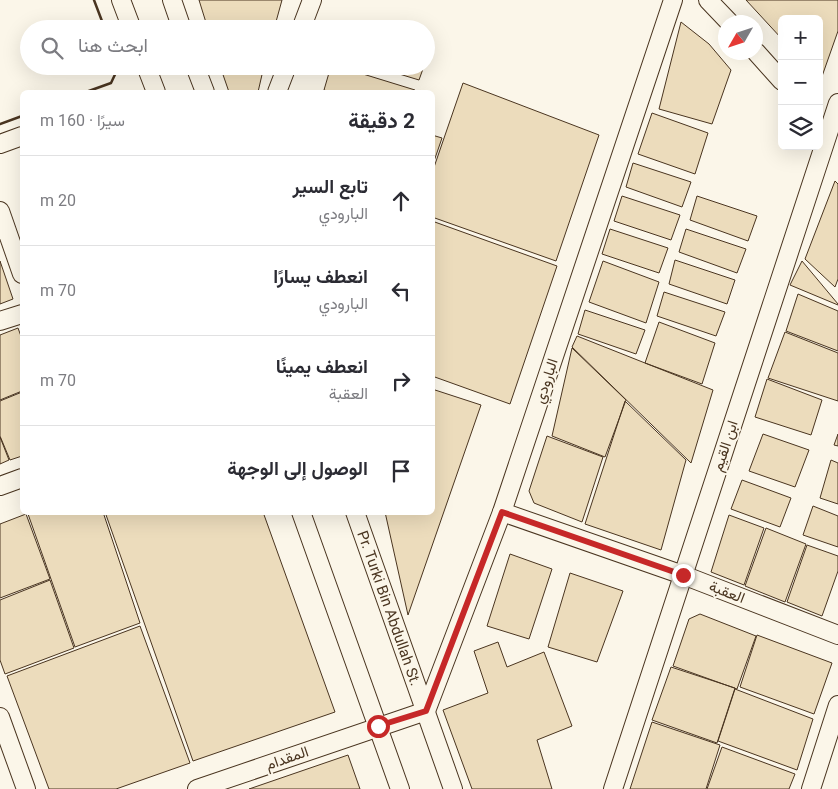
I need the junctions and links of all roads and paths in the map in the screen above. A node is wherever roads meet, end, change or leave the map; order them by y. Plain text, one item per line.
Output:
1 (120, 0) edge
2 (172, 0) edge
3 (312, 0) edge
4 (673, 0) edge
5 (708, 0) edge
6 (722, 15) edge
7 (128, 20) edge
8 (179, 20) edge
9 (304, 20) edge
10 (763, 60) edge
11 (148, 75) edge
12 (199, 75) edge
13 (284, 75) edge
14 (778, 77) edge
15 (152, 90) edge
16 (204, 90) edge
17 (279, 90) edge
18 (838, 103) edge
19 (829, 132) edge
20 (20, 137) edge
21 (0, 144) edge
22 (0, 211) edge
23 (20, 268) edge
24 (20, 315) edge
25 (0, 321) edge
26 (20, 479) edge
27 (0, 486) edge
28 (502, 512) junction
29 (302, 515) edge
30 (356, 515) edge
31 (683, 575) junction
32 (838, 635) edge
33 (838, 705) edge
34 (426, 711) junction
35 (0, 717) edge
36 (378, 726) junction
37 (26, 789) edge
38 (197, 789) edge
39 (400, 789) edge
40 (453, 789) edge
41 (613, 789) edge
42 (811, 789) edge

1 - 7 street
2 - 8 street
3 - 9 street
4 - 28 street, البارودي
5 - 6 street
10 - 14 street
11 - 15 street
12 - 16 street
13 - 17 street
18 - 19 street, ابن القيم
19 - 31 street, ابن القيم
20 - 21 street
22 - 23 street
24 - 25 street
26 - 27 street
28 - 31 street, العقبة
28 - 34 street, البارودي
29 - 36 street
30 - 34 street, Pr. Turki Bin Abdullah St.
31 - 32 street, العقبة
31 - 41 street, ابن القيم
33 - 42 street
34 - 36 street
34 - 40 street, Pr. Turki Bin Abdullah St.
35 - 37 street
36 - 38 street, المقدام
36 - 39 street

